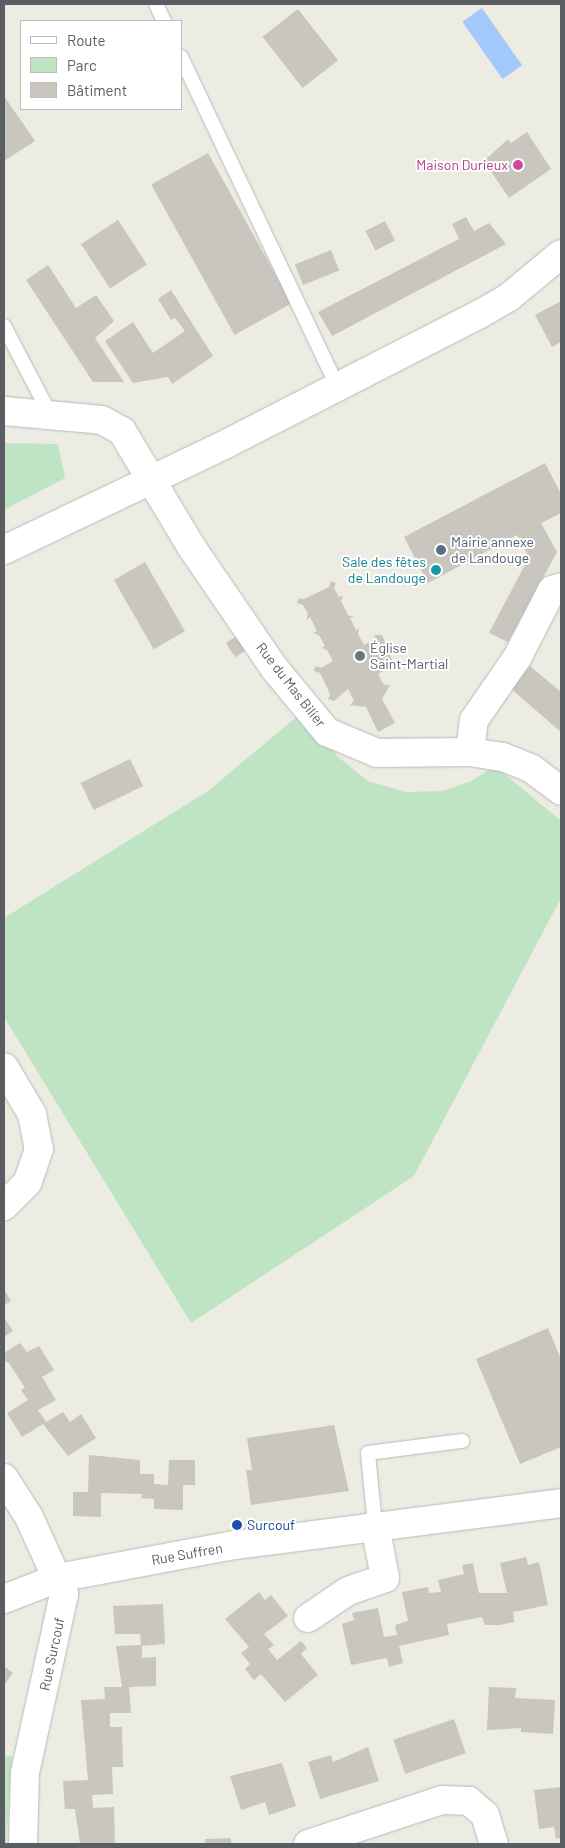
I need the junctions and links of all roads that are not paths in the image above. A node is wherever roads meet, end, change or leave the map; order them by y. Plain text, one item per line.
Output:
1 (156, 4) edge
2 (164, 20) edge
3 (182, 59) edge
4 (561, 254) edge
5 (4, 326) edge
6 (337, 386) junction
7 (4, 411) edge
8 (49, 412) junction
9 (150, 481) junction
10 (4, 550) edge
11 (561, 587) edge
12 (470, 752) junction
13 (561, 792) edge
14 (4, 1067) edge
15 (4, 1206) edge
16 (462, 1442) dead end
17 (4, 1478) edge
18 (561, 1503) edge
19 (375, 1525) junction
20 (58, 1578) junction
21 (4, 1599) edge
22 (308, 1618) dead end
23 (23, 1844) edge
24 (308, 1844) edge
25 (494, 1844) edge

1 - 2 lane
3 - 6 lane
4 - 6 street
5 - 8 lane
6 - 9 street
7 - 8 street, Rue du Mas Bilier
8 - 9 street, Rue du Mas Bilier
9 - 10 street
9 - 12 street, Rue du Mas Bilier
11 - 12 street
12 - 13 street, Rue du Mas Bilier
14 - 15 street
16 - 19 lane
17 - 20 street, Rue Surcouf
18 - 19 street, Rue Suffren
19 - 20 street, Rue Suffren
19 - 22 street
20 - 21 street, Rue Suffren
20 - 23 street, Rue Surcouf
24 - 25 street

